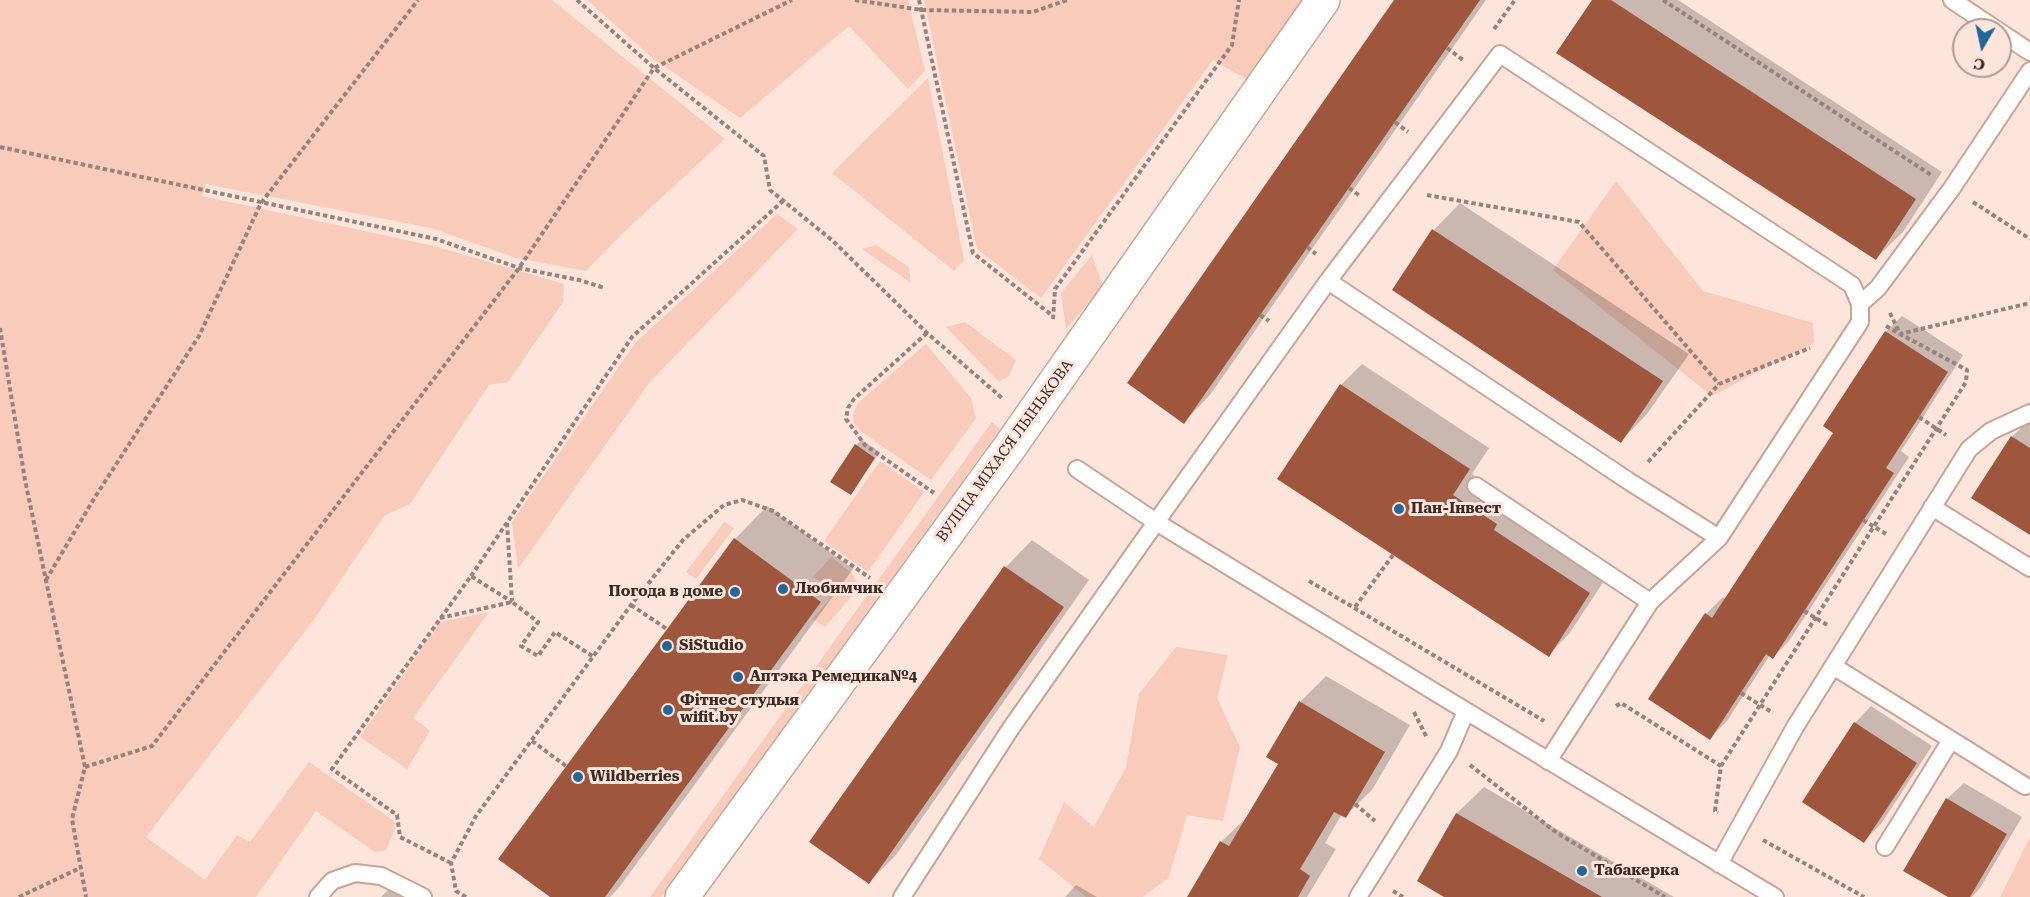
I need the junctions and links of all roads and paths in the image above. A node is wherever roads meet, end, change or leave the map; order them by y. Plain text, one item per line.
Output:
1 (418, 0) edge
2 (577, 0) edge
3 (792, 0) edge
4 (855, 0) edge
5 (920, 0) edge
6 (1067, 0) edge
7 (1239, 0) edge
8 (1323, 0) edge
9 (1662, 0) edge
10 (1952, 0) edge
11 (922, 10) junction
12 (1979, 18) edge
13 (2012, 40) edge
14 (1447, 48) dead end
15 (2030, 52) edge
16 (1468, 64) dead end
17 (654, 68) junction
18 (2030, 71) edge
19 (1395, 122) dead end
20 (1414, 137) dead end
21 (0, 147) edge
22 (1952, 188) junction
23 (1397, 190) junction
24 (784, 200) junction
25 (261, 203) junction
26 (2030, 239) edge
27 (519, 268) junction
28 (1328, 281) junction
29 (605, 288) dead end
30 (1860, 304) junction
31 (1055, 317) junction
32 (1048, 327) dead end
33 (0, 328) edge
34 (927, 333) junction
35 (1900, 334) dead end
36 (1719, 384) dead end
37 (1007, 390) dead end
38 (1002, 398) junction
39 (995, 408) dead end
40 (2030, 413) edge
41 (1919, 417) dead end
42 (1936, 428) junction
43 (1969, 449) junction
44 (1077, 469) dead end
45 (941, 484) dead end
46 (1476, 486) dead end
47 (935, 494) junction
48 (928, 503) dead end
49 (1932, 507) junction
50 (1156, 522) junction
51 (507, 523) junction
52 (1719, 538) junction
53 (1393, 555) dead end
54 (2030, 568) edge
55 (471, 576) junction
56 (1304, 578) dead end
57 (46, 580) junction
58 (873, 580) dead end
59 (512, 602) junction
60 (1650, 602) junction
61 (631, 605) junction
62 (1355, 608) junction
63 (440, 618) junction
64 (667, 628) dead end
65 (594, 657) junction
66 (1833, 666) junction
67 (1741, 693) dead end
68 (1410, 703) dead end
69 (1760, 705) junction
70 (1611, 708) dead end
71 (1466, 711) junction
72 (1795, 727) junction
73 (1565, 734) junction
74 (1951, 740) junction
75 (532, 741) junction
76 (1449, 751) junction
77 (1548, 761) junction
78 (566, 766) dead end
79 (1721, 766) junction
80 (85, 767) junction
81 (2025, 786) dead end
82 (1740, 827) junction
83 (1885, 847) dead end
84 (451, 863) junction
85 (1719, 864) junction
86 (82, 867) junction
87 (19, 897) edge
88 (86, 897) edge
89 (318, 897) edge
90 (423, 897) edge
91 (466, 897) edge
92 (682, 897) edge
93 (902, 897) edge
94 (1358, 897) edge
95 (1665, 897) edge
96 (1775, 897) edge
97 (1864, 897) edge

1 - 25 path
2 - 17 path
3 - 17 path
4 - 11 path
5 - 11 path
6 - 11 path
7 - 31 path
8 - 92 street, ВУЛІЦА МІХАСЯ ЛЫНЬКОВА
9 - 22 path
10 - 12 lane
11 - 31 path
13 - 15 lane
14 - 16 path
17 - 24 path
17 - 27 path
18 - 22 lane
19 - 20 path
21 - 25 path
22 - 26 path
22 - 30 lane
23 - 28 lane
23 - 30 lane
23 - 36 path
24 - 34 path
24 - 51 path
25 - 27 path
25 - 57 path
27 - 29 path
27 - 80 path
28 - 50 lane
28 - 52 lane
30 - 52 lane
31 - 32 path
33 - 57 path
34 - 38 path
34 - 47 path
35 - 42 path
37 - 38 path
38 - 39 path
40 - 43 lane
41 - 42 path
42 - 43 path
42 - 69 path
43 - 49 lane
44 - 50 lane
45 - 47 path
46 - 60 lane
47 - 48 path
49 - 54 lane
49 - 66 lane
50 - 71 lane
50 - 93 lane
51 - 55 path
51 - 59 path
52 - 60 lane
53 - 62 path
55 - 59 path
55 - 63 path
56 - 62 path
57 - 80 path
58 - 61 path
59 - 63 path
59 - 65 path
60 - 73 lane
61 - 64 path
61 - 65 path
62 - 73 path
63 - 84 path
65 - 75 path
66 - 72 lane
66 - 74 lane
67 - 69 path
68 - 76 path
69 - 72 path
69 - 79 path
70 - 79 path
71 - 76 lane
71 - 77 lane
72 - 82 lane
73 - 77 lane
74 - 81 lane
74 - 83 lane
75 - 78 path
75 - 84 path
76 - 94 lane
76 - 95 path
77 - 85 lane
79 - 82 path
80 - 86 path
82 - 85 lane
82 - 97 path
84 - 91 path
85 - 96 lane
86 - 87 path
86 - 88 path
89 - 90 lane

